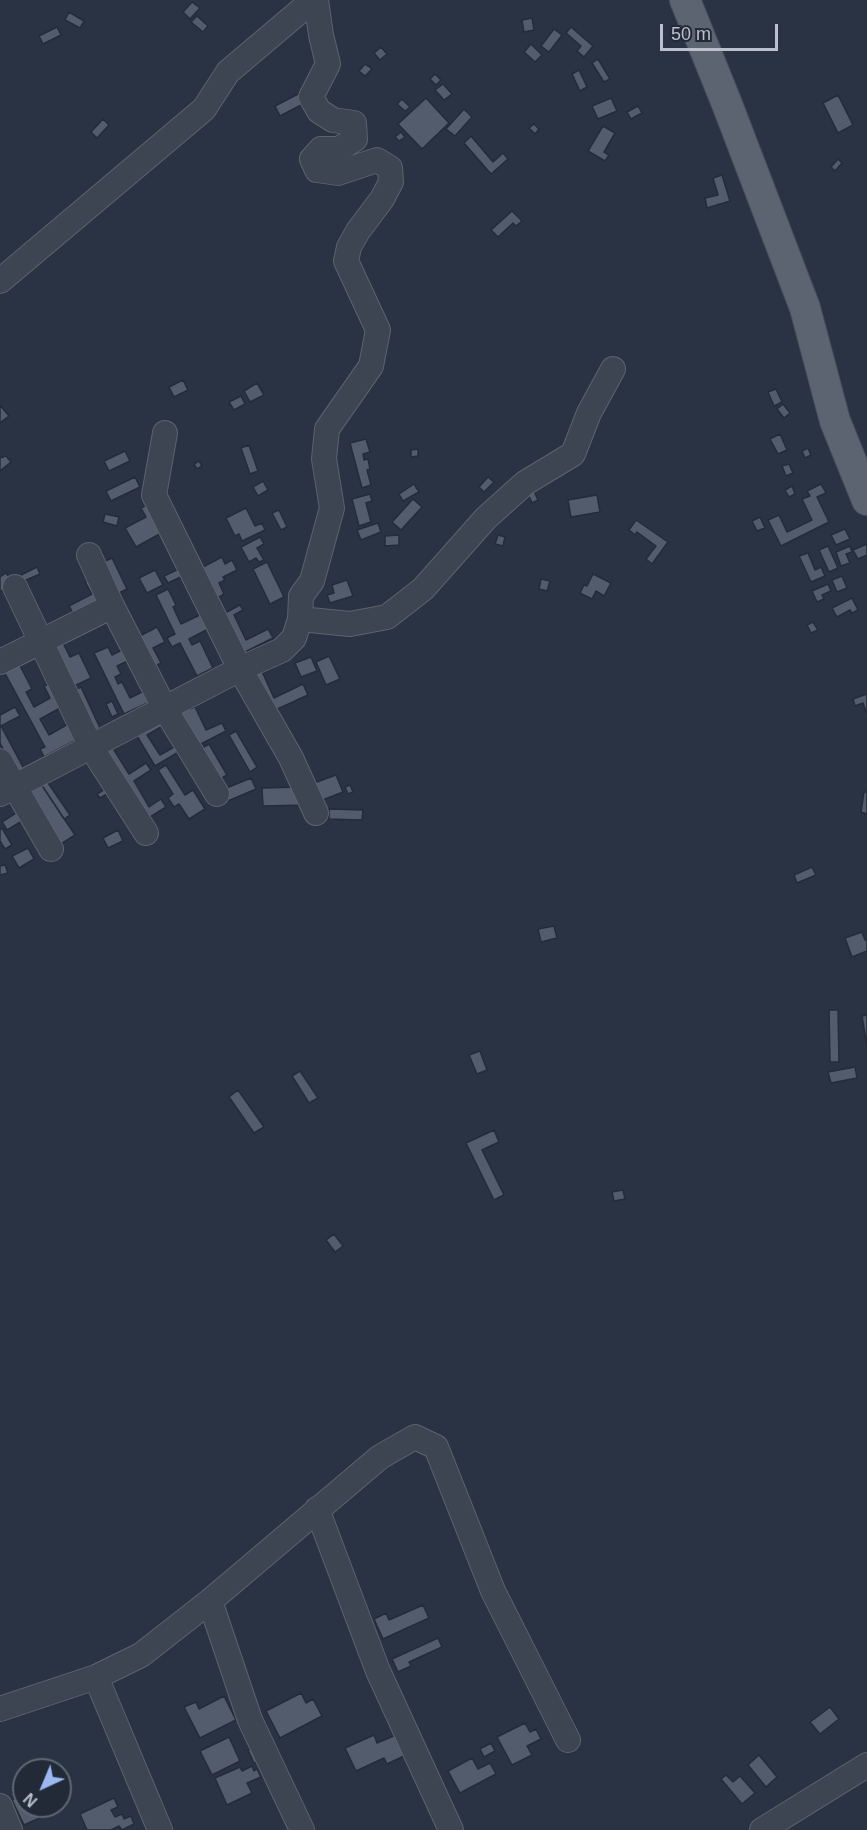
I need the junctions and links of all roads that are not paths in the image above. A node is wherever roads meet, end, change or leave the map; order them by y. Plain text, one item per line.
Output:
1 (315, 0) edge
2 (685, 0) edge
3 (0, 281) edge
4 (613, 369) dead end
5 (165, 433) dead end
6 (867, 500) edge
7 (89, 555) dead end
8 (15, 587) dead end
9 (112, 606) junction
10 (300, 619) junction
11 (40, 642) junction
12 (0, 662) edge
13 (240, 669) junction
14 (165, 709) junction
15 (91, 747) junction
16 (0, 761) edge
17 (7, 790) edge
18 (217, 794) dead end
19 (316, 813) dead end
20 (146, 833) dead end
21 (51, 849) dead end
22 (317, 1509) junction
23 (210, 1601) junction
24 (96, 1677) junction
25 (0, 1709) edge
26 (568, 1740) dead end
27 (867, 1765) edge
28 (0, 1806) edge
29 (10, 1830) edge
30 (160, 1830) edge
31 (302, 1830) edge
32 (451, 1830) edge
33 (762, 1830) edge

1 - 3 street
1 - 10 street
2 - 6 main road
4 - 10 street
5 - 13 street
7 - 9 street
8 - 11 street
9 - 11 street
9 - 14 street
10 - 13 street
11 - 12 street
11 - 15 street
13 - 14 street
13 - 19 street
14 - 15 street
14 - 18 street
15 - 17 street
15 - 20 street
16 - 17 street
17 - 21 street
22 - 23 street
22 - 26 street
22 - 32 street
23 - 24 street
23 - 31 street
24 - 25 street
24 - 30 street
27 - 33 street
28 - 29 street

